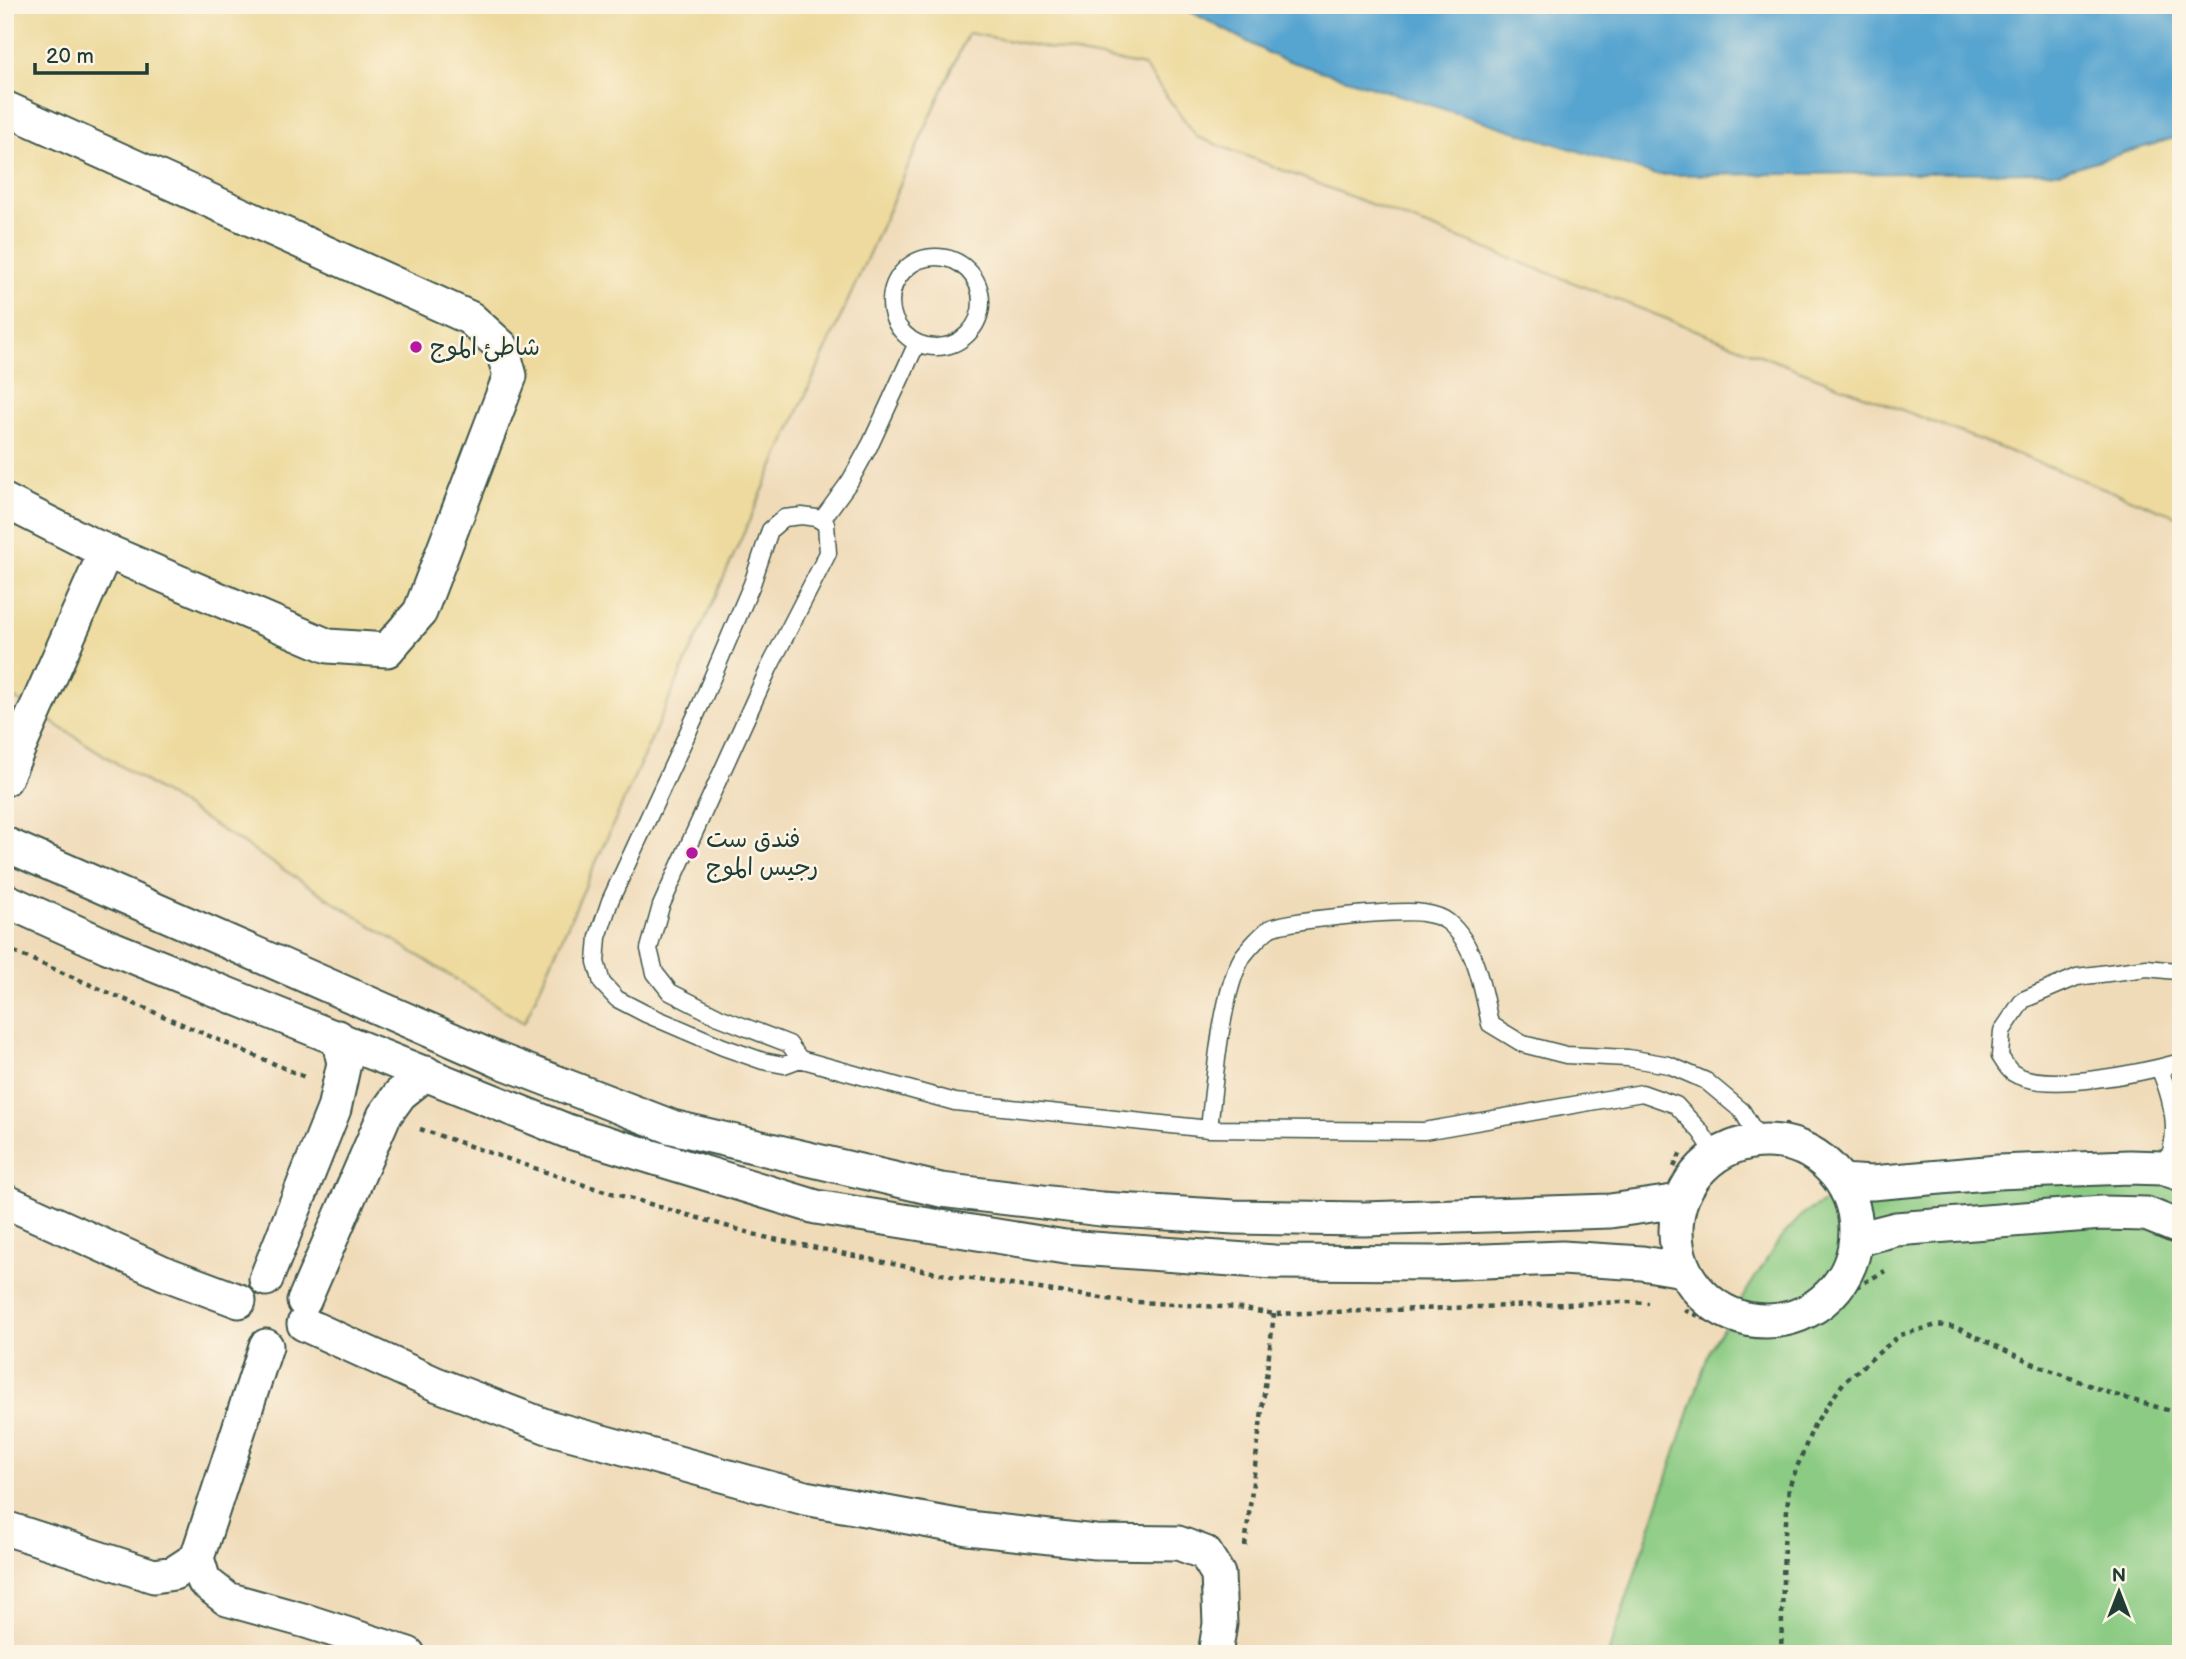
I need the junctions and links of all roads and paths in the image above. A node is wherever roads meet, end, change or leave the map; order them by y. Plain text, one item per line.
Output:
1 (5, 108) edge
2 (917, 343) junction
3 (5, 501) edge
4 (821, 521) junction
5 (106, 551) junction
6 (5, 779) edge
7 (5, 844) edge
8 (5, 900) edge
9 (2181, 975) edge
10 (338, 1037) junction
11 (800, 1059) junction
12 (2181, 1062) edge
13 (2159, 1068) junction
14 (426, 1073) junction
15 (1209, 1129) junction
16 (1760, 1141) junction
17 (1717, 1156) junction
18 (2172, 1171) edge
19 (1841, 1181) junction
20 (1680, 1200) junction
21 (5, 1201) edge
22 (2181, 1228) edge
23 (1857, 1239) junction
24 (1896, 1266) dead end
25 (266, 1279) junction
26 (1690, 1280) junction
27 (239, 1301) junction
28 (1657, 1304) dead end
29 (304, 1312) junction
30 (266, 1346) junction
31 (2181, 1414) edge
32 (5, 1528) edge
33 (1244, 1555) dead end
34 (197, 1558) junction
35 (408, 1654) edge
36 (1215, 1654) edge
37 (1781, 1654) edge

1 - 5 street
2 - 2 lane
2 - 4 lane
3 - 5 street
4 - 11 lane
4 - 11 lane
5 - 6 street
7 - 20 street
8 - 10 street
9 - 13 lane
10 - 14 street
10 - 25 street
11 - 15 lane
12 - 13 lane
13 - 18 lane
14 - 26 street
14 - 29 street
15 - 16 lane
15 - 17 lane
16 - 17 street
16 - 19 street
17 - 20 street
18 - 19 street
19 - 23 street
20 - 26 street
21 - 27 street
22 - 23 street
23 - 26 street
24 - 26 path
25 - 27 street
25 - 29 street
27 - 30 street
28 - 33 path
29 - 30 street
29 - 36 street
30 - 34 street
31 - 37 path
32 - 34 street
34 - 35 street

